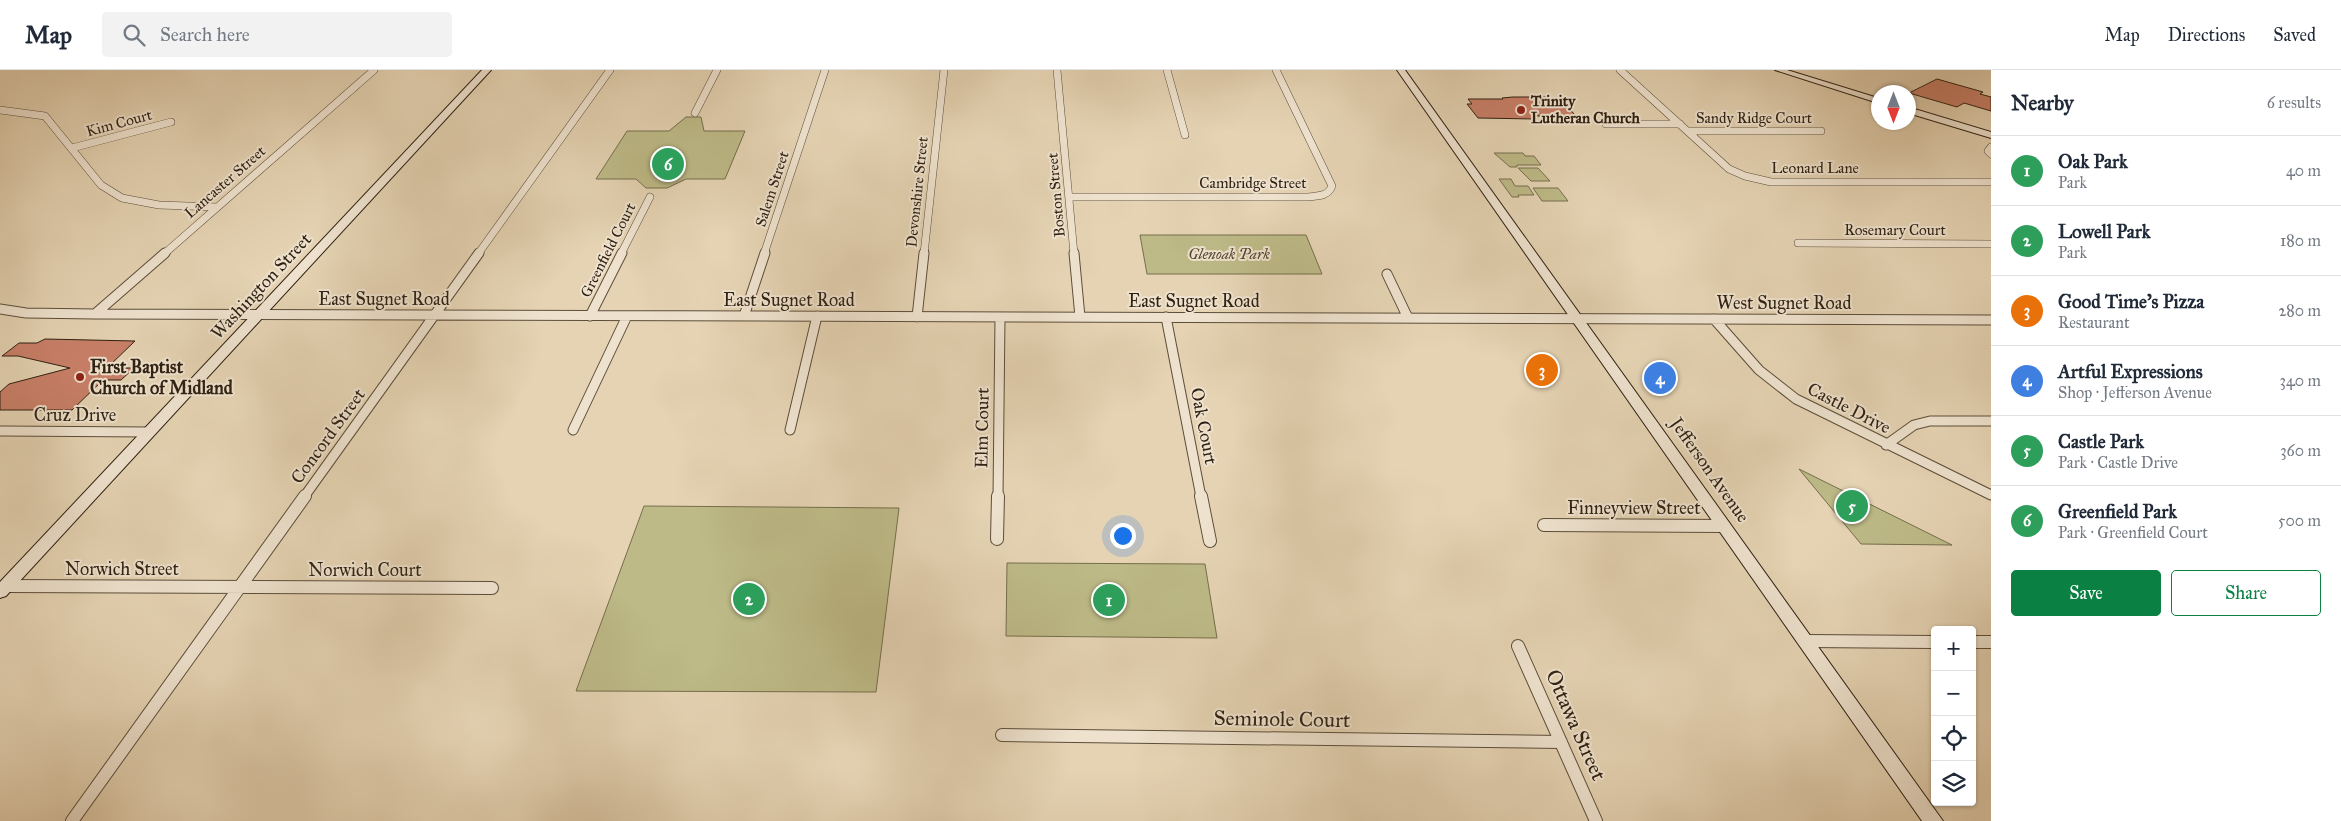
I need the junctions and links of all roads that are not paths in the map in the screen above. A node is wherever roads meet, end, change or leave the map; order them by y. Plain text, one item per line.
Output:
1 (374, 70) edge
2 (487, 70) edge
3 (610, 70) edge
4 (716, 70) edge
5 (826, 70) edge
6 (944, 70) edge
7 (1057, 70) edge
8 (1166, 70) edge
9 (1276, 70) edge
10 (1401, 70) edge
11 (1620, 70) edge
12 (1779, 70) edge
13 (1871, 99) edge
14 (0, 110) edge
15 (695, 112) dead end
16 (1916, 112) edge
17 (171, 122) dead end
18 (1606, 124) dead end
19 (1680, 124) junction
20 (1688, 131) junction
21 (1821, 131) dead end
22 (1185, 134) dead end
23 (1991, 135) edge
24 (1991, 147) edge
25 (72, 148) junction
26 (1991, 154) edge
27 (1991, 182) edge
28 (650, 197) dead end
29 (1070, 197) junction
30 (217, 207) junction
31 (1798, 243) dead end
32 (1991, 244) edge
33 (1386, 274) dead end
34 (0, 309) edge
35 (95, 314) junction
36 (258, 315) junction
37 (434, 315) junction
38 (590, 316) junction
39 (627, 316) junction
40 (744, 316) junction
41 (817, 316) junction
42 (917, 317) junction
43 (1000, 317) junction
44 (1080, 317) junction
45 (1166, 317) junction
46 (1408, 318) junction
47 (1578, 318) junction
48 (1714, 319) junction
49 (1991, 320) edge
50 (1991, 421) edge
51 (573, 430) dead end
52 (790, 430) dead end
53 (0, 431) edge
54 (150, 432) junction
55 (1886, 445) junction
56 (1991, 495) edge
57 (1544, 525) dead end
58 (1724, 526) junction
59 (997, 539) dead end
60 (1210, 541) dead end
61 (239, 587) junction
62 (492, 588) dead end
63 (3, 589) edge
64 (1806, 641) junction
65 (1931, 642) edge
66 (1976, 642) edge
67 (1991, 642) edge
68 (1518, 646) dead end
69 (1002, 735) dead end
70 (1561, 742) junction
71 (72, 821) edge
72 (1596, 821) edge
73 (1933, 821) edge

1 - 30 street, Lancaster Street
2 - 36 street, Washington Street
3 - 37 street, Concord Street
4 - 15 street
5 - 40 street, Salem Street
6 - 42 street, Devonshire Street
7 - 29 street, Boston Street
8 - 22 street
9 - 29 street, Cambridge Street
10 - 47 street, Jefferson Avenue
11 - 19 street, Leonard Lane
12 - 13 street
14 - 25 street
16 - 23 street
17 - 25 street, Kim Court
18 - 19 street
19 - 20 street, Leonard Lane
20 - 21 street, Sandy Ridge Court
20 - 27 street, Leonard Lane
24 - 26 street
25 - 30 street
28 - 38 street, Greenfield Court
29 - 44 street, Boston Street
30 - 35 street, Lancaster Street
31 - 32 street, Rosemary Court
33 - 46 street
34 - 35 street, East Sugnet Road
35 - 36 street, East Sugnet Road
36 - 37 street, East Sugnet Road
36 - 54 street, Washington Street
37 - 38 street, East Sugnet Road
37 - 61 street, Concord Street
38 - 39 street, East Sugnet Road
39 - 40 street, East Sugnet Road
39 - 51 street
40 - 41 street, East Sugnet Road
41 - 42 street, East Sugnet Road
41 - 52 street
42 - 43 street, East Sugnet Road
43 - 44 street, East Sugnet Road
43 - 59 street, Elm Court
44 - 45 street, East Sugnet Road
45 - 46 street, East Sugnet Road
45 - 60 street, Oak Court
46 - 47 street, East Sugnet Road
47 - 48 street, West Sugnet Road
47 - 58 street, Jefferson Avenue
48 - 49 street, West Sugnet Road
48 - 55 street, Castle Drive
50 - 55 street
53 - 54 street, Cruz Drive
54 - 63 street, Washington Street
55 - 56 street, Castle Drive
57 - 58 street, Finneyview Street
58 - 64 street, Jefferson Avenue
61 - 62 street, Norwich Court
61 - 63 street, Norwich Street
61 - 71 street, Concord Street
64 - 65 street
64 - 73 street, Jefferson Avenue
66 - 67 street
68 - 70 street, Ottawa Street
69 - 70 street, Seminole Court
70 - 72 street, Ottawa Street

